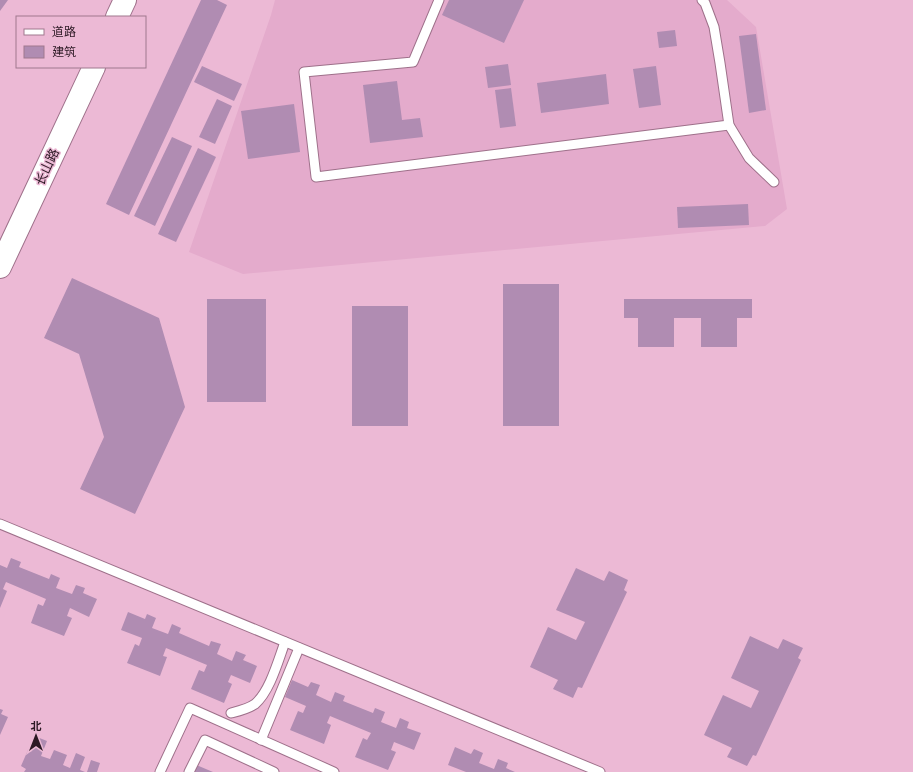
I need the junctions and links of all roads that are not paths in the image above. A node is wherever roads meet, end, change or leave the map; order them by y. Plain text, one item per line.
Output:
1 (125, 0) edge
2 (439, 0) edge
3 (702, 0) edge
4 (117, 16) edge
5 (94, 68) edge
6 (729, 125) junction
7 (774, 182) dead end
8 (0, 267) edge
9 (0, 524) edge
10 (285, 642) junction
11 (300, 648) junction
12 (231, 713) dead end
13 (261, 740) junction
14 (160, 772) edge
15 (190, 772) edge
16 (274, 772) edge
17 (334, 772) edge
18 (600, 772) edge

1 - 4 street
2 - 6 lane
3 - 6 lane
5 - 8 street, 长山路
6 - 7 lane
9 - 10 lane
10 - 11 lane
10 - 12 lane
11 - 13 lane
11 - 18 lane
13 - 14 lane
13 - 17 lane
15 - 16 lane

